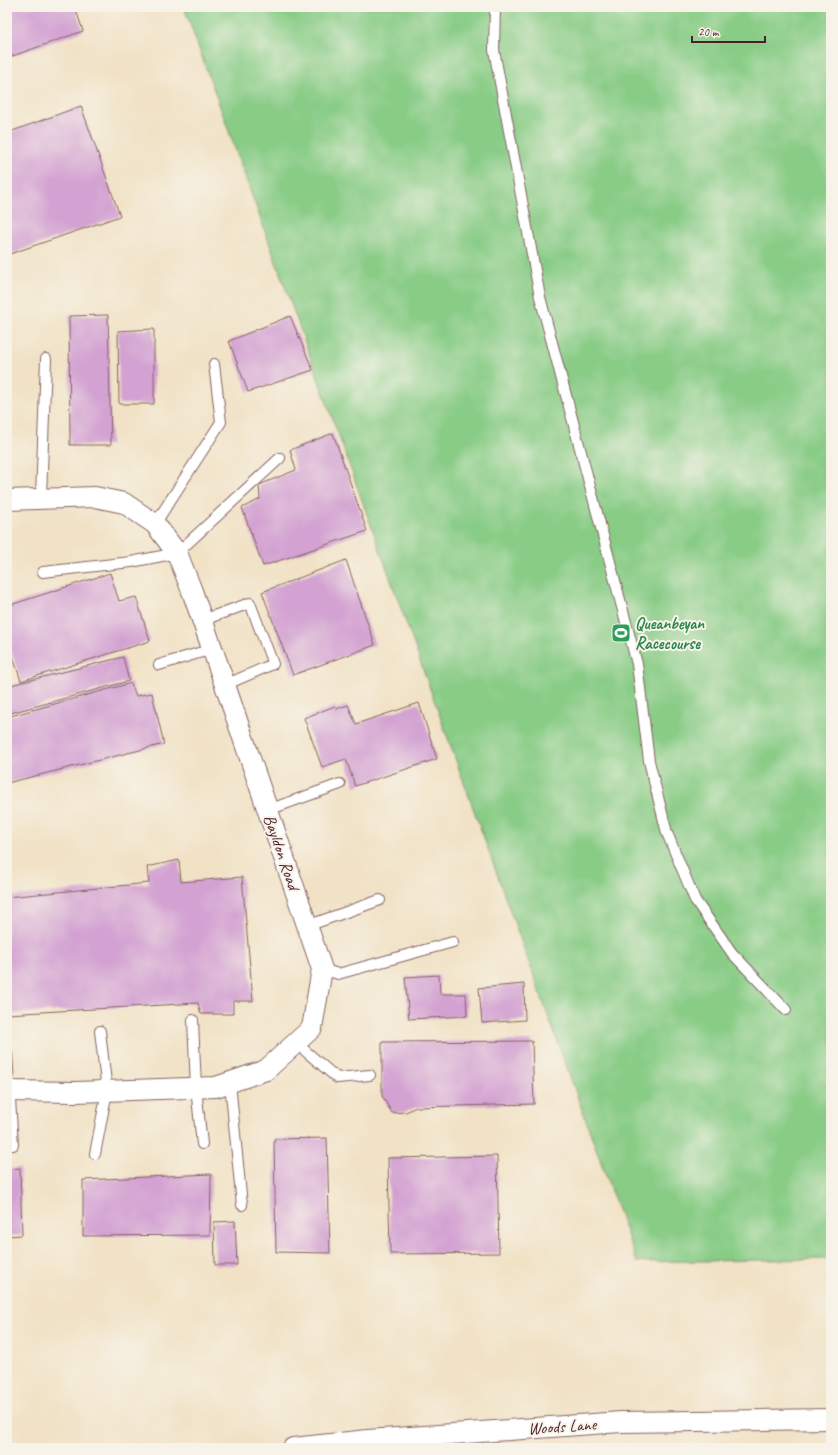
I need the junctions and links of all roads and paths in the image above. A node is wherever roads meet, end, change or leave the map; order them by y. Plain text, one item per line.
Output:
1 (495, 7) edge
2 (46, 359) dead end
3 (214, 364) dead end
4 (280, 458) dead end
5 (41, 498) junction
6 (7, 500) edge
7 (155, 524) junction
8 (177, 554) junction
9 (43, 572) dead end
10 (203, 620) junction
11 (212, 649) junction
12 (159, 665) dead end
13 (225, 685) junction
14 (340, 784) dead end
15 (268, 810) junction
16 (380, 900) dead end
17 (307, 926) junction
18 (453, 942) dead end
19 (322, 969) junction
20 (786, 1010) dead end
21 (193, 1020) dead end
22 (100, 1031) dead end
23 (296, 1043) junction
24 (7, 1054) edge
25 (370, 1075) dead end
26 (230, 1083) junction
27 (196, 1088) junction
28 (8, 1091) edge
29 (107, 1091) junction
30 (7, 1144) edge
31 (202, 1144) dead end
32 (95, 1154) dead end
33 (242, 1205) dead end
34 (831, 1419) edge
35 (293, 1448) edge

1 - 20 lane
2 - 5 lane
3 - 7 lane
4 - 8 lane
5 - 6 street, Bayldon Road
5 - 7 street, Bayldon Road
7 - 8 street, Bayldon Road
8 - 9 lane
8 - 10 street, Bayldon Road
10 - 11 street, Bayldon Road
10 - 13 lane
11 - 12 lane
11 - 13 street, Bayldon Road
13 - 15 street, Bayldon Road
14 - 15 lane
15 - 17 street, Bayldon Road
16 - 17 lane
17 - 19 street, Bayldon Road
18 - 19 lane
19 - 23 street, Bayldon Road
21 - 27 lane
22 - 29 lane
23 - 25 lane
23 - 26 street, Bayldon Road
24 - 28 lane
26 - 27 street, Bayldon Road
26 - 33 lane
27 - 29 street, Bayldon Road
27 - 31 lane
28 - 29 street, Bayldon Road
28 - 30 lane
29 - 32 lane
34 - 35 street, Woods Lane

